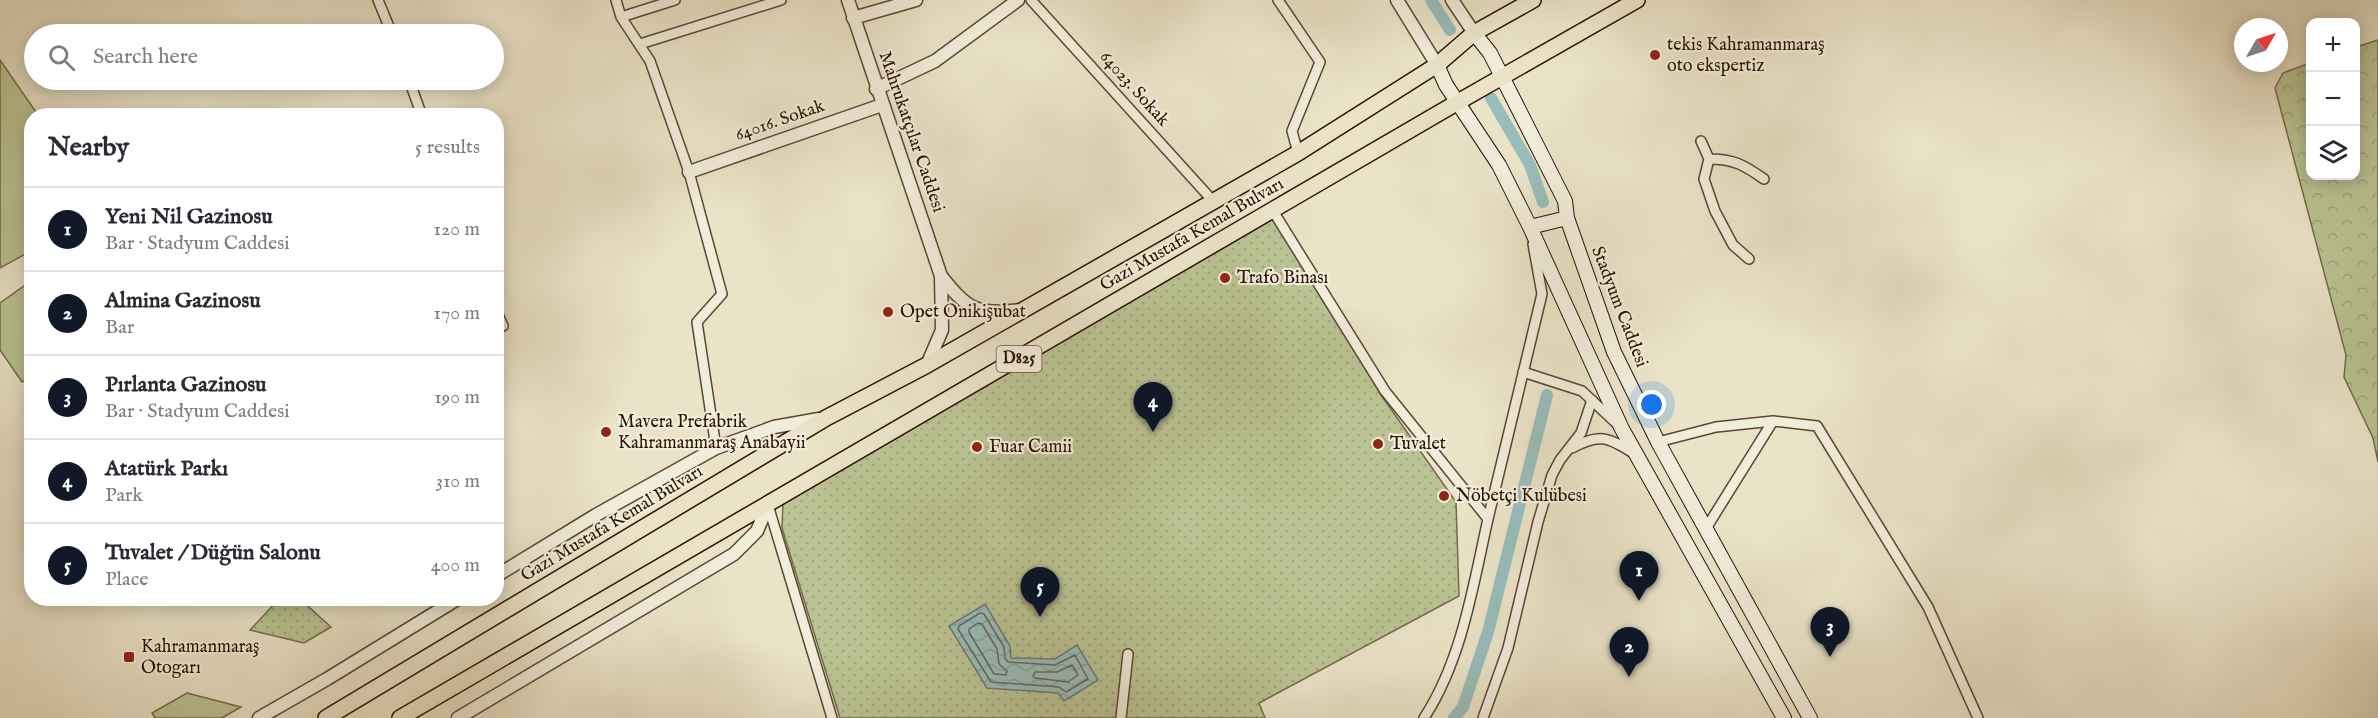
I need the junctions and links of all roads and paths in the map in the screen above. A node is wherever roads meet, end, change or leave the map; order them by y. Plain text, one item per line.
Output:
1 (378, 0) edge
2 (616, 0) edge
3 (675, 0) edge
4 (781, 0) edge
5 (848, 0) edge
6 (916, 0) edge
7 (1018, 0) edge
8 (1031, 0) edge
9 (1278, 0) edge
10 (1396, 0) edge
11 (1452, 0) edge
12 (1533, 0) edge
13 (1637, 0) edge
14 (621, 17) junction
15 (853, 18) junction
16 (388, 24) edge
17 (1474, 33) junction
18 (640, 44) junction
19 (1437, 65) junction
20 (1502, 78) junction
21 (876, 89) junction
22 (413, 90) edge
23 (1458, 102) junction
24 (882, 105) junction
25 (419, 108) edge
26 (1701, 141) dead end
27 (1298, 153) junction
28 (1709, 159) junction
29 (689, 172) junction
30 (1764, 179) dead end
31 (1213, 201) junction
32 (1272, 211) junction
33 (1567, 218) junction
34 (1530, 227) junction
35 (1749, 259) dead end
36 (941, 276) junction
37 (1024, 309) junction
38 (927, 365) junction
39 (1523, 372) junction
40 (1592, 400) junction
41 (826, 418) junction
42 (1773, 421) junction
43 (1622, 429) junction
44 (1658, 442) junction
45 (716, 448) junction
46 (1567, 450) junction
47 (1636, 455) junction
48 (768, 505) junction
49 (1488, 519) junction
50 (1705, 530) junction
51 (504, 571) edge
52 (446, 606) edge
53 (1128, 654) dead end
54 (259, 718) edge
55 (326, 718) edge
56 (400, 718) edge
57 (458, 718) edge
58 (832, 718) edge
59 (1121, 718) edge
60 (1424, 718) edge
61 (1484, 718) edge
62 (1784, 718) edge
63 (1810, 718) edge
64 (1978, 718) edge

1 - 16 street
2 - 14 street
3 - 14 street
4 - 18 street
5 - 15 street, Mahrukatçılar Caddesi
6 - 15 street
7 - 21 street
8 - 31 street, 64023. Sokak
9 - 27 street
10 - 19 street
11 - 17 street
12 - 17 highway, Gazi Mustafa Kemal Bulvarı / D825
13 - 20 highway, Gazi Mustafa Kemal Bulvarı / D825
14 - 18 street
15 - 21 street, Mahrukatçılar Caddesi
17 - 19 highway, Gazi Mustafa Kemal Bulvarı / D825
17 - 20 main road, Stadyum Caddesi
18 - 29 street
19 - 23 main road
19 - 27 highway, Gazi Mustafa Kemal Bulvarı / D825
20 - 23 highway, Gazi Mustafa Kemal Bulvarı / D825
20 - 33 main road, Stadyum Caddesi
21 - 24 street, Mahrukatçılar Caddesi
22 - 25 street
23 - 32 highway, Gazi Mustafa Kemal Bulvarı / D825
23 - 34 main road
24 - 29 street, 64016. Sokak
24 - 36 street, Mahrukatçılar Caddesi
26 - 28 street
27 - 31 highway, Gazi Mustafa Kemal Bulvarı / D825
28 - 30 street
28 - 35 street
29 - 45 street
31 - 37 highway, Gazi Mustafa Kemal Bulvarı / D825
32 - 48 highway, Gazi Mustafa Kemal Bulvarı / D825
32 - 49 street
33 - 34 main road
33 - 44 main road, Stadyum Caddesi
34 - 39 street
34 - 43 main road
36 - 37 street, Mahrukatçılar Caddesi
36 - 38 street, Mahrukatçılar Caddesi
37 - 38 highway, Gazi Mustafa Kemal Bulvarı / D825
38 - 41 highway, Gazi Mustafa Kemal Bulvarı / D825
39 - 40 street
39 - 49 street
40 - 43 street
40 - 46 street
41 - 45 street, Gazi Mustafa Kemal Bulvarı
41 - 55 highway, Gazi Mustafa Kemal Bulvarı / D825
42 - 44 street
42 - 50 street
42 - 64 street
43 - 47 main road
44 - 50 main road, Stadyum Caddesi
45 - 51 street, Gazi Mustafa Kemal Bulvarı
46 - 47 street
46 - 61 street
47 - 62 main road
48 - 56 highway, Gazi Mustafa Kemal Bulvarı / D825
48 - 57 street
48 - 58 street
49 - 60 street
50 - 63 main road, Stadyum Caddesi
52 - 54 street
53 - 59 street

